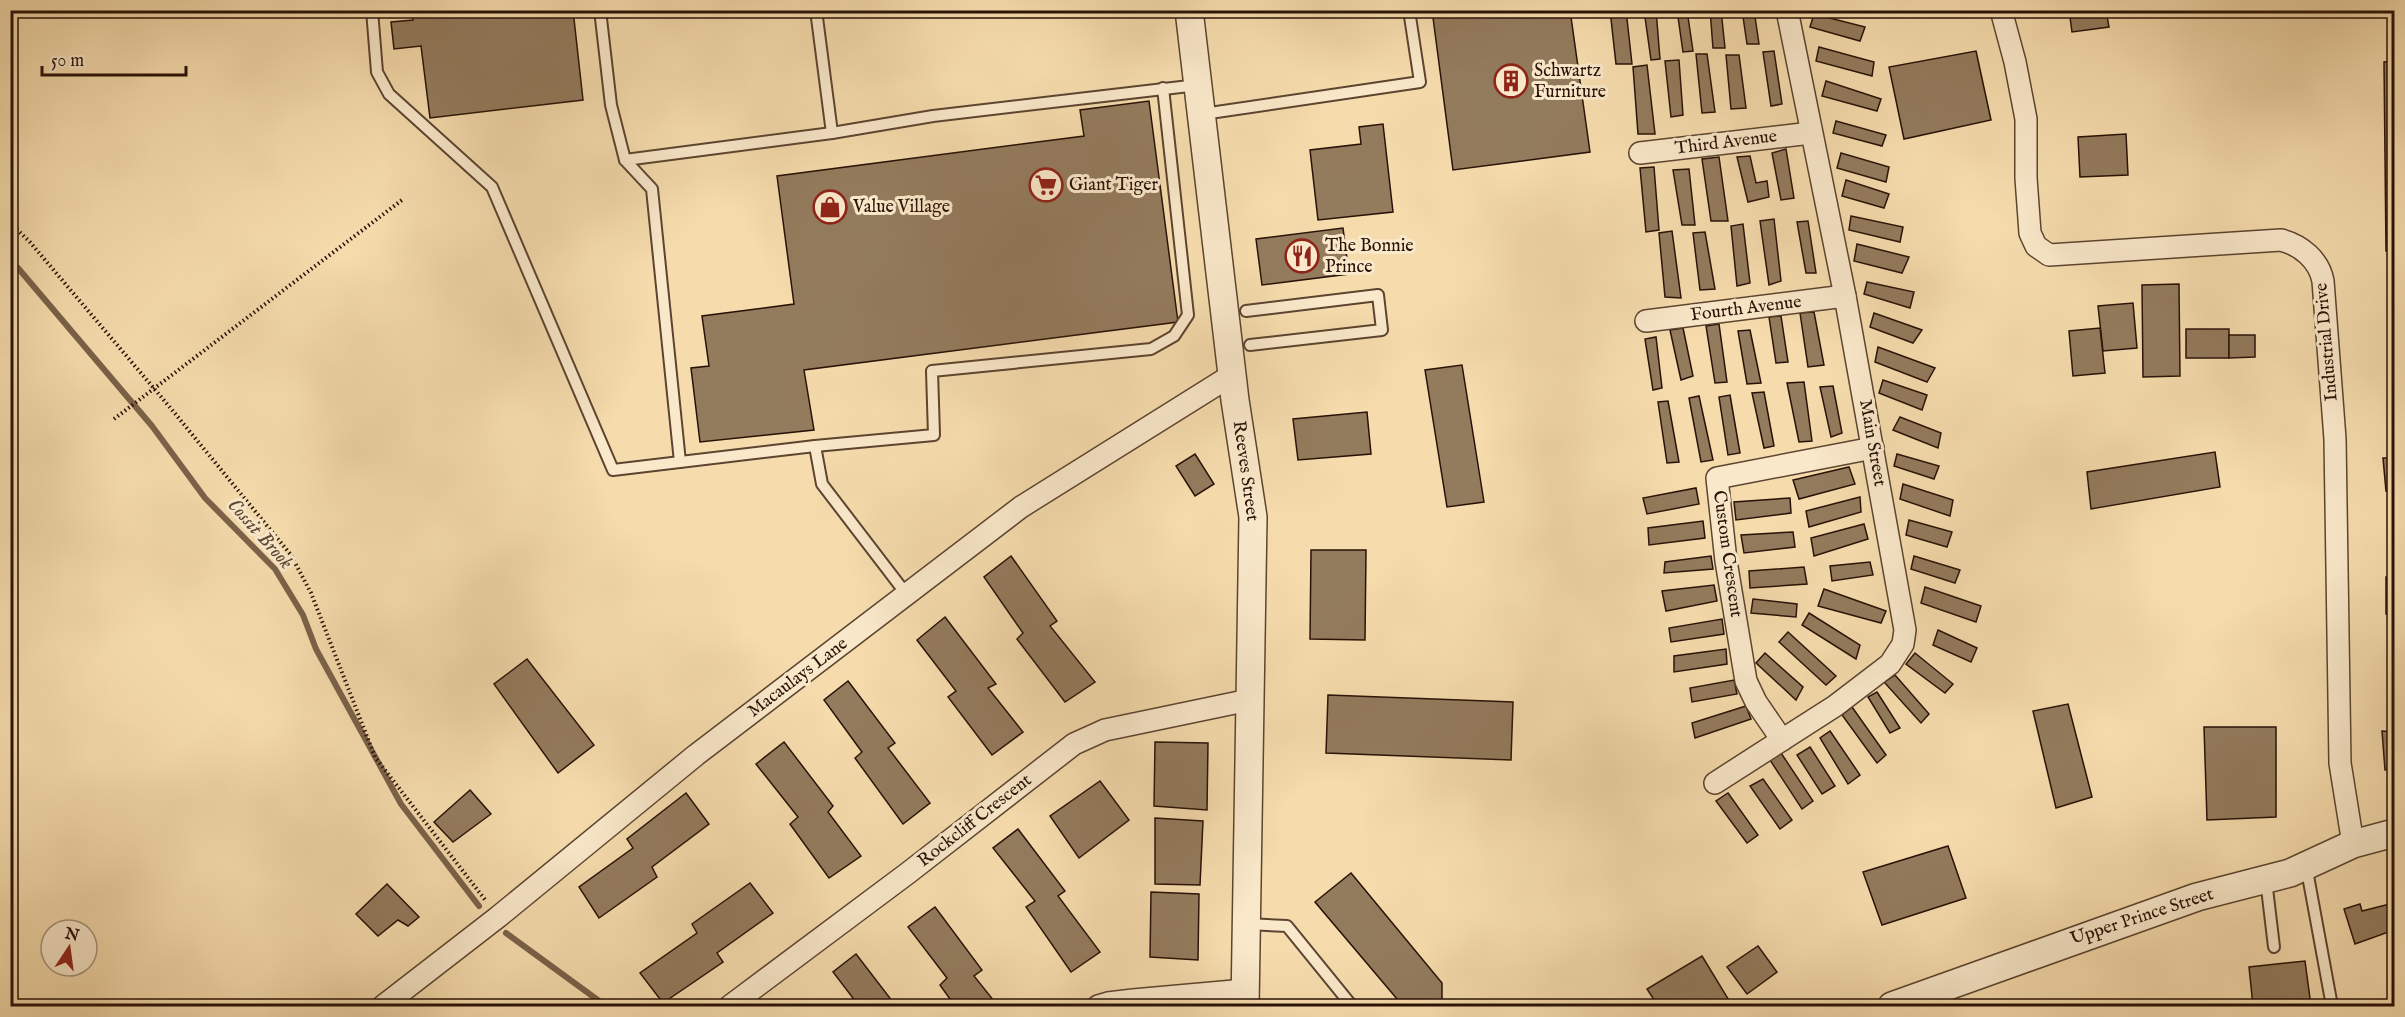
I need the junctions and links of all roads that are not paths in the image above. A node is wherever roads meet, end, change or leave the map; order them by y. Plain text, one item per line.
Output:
1 (372, 10) edge
2 (600, 10) edge
3 (816, 10) edge
4 (1189, 10) edge
5 (1409, 10) edge
6 (1787, 10) edge
7 (2001, 10) edge
8 (1198, 85) junction
9 (1163, 88) junction
10 (1202, 114) junction
11 (832, 133) junction
12 (1811, 133) junction
13 (1640, 153) dead end
14 (625, 160) junction
15 (1845, 296) junction
16 (1246, 311) dead end
17 (1646, 321) dead end
18 (1250, 345) dead end
19 (1232, 375) junction
20 (814, 446) junction
21 (1872, 448) junction
22 (680, 462) junction
23 (907, 596) junction
24 (1249, 700) junction
25 (1782, 740) junction
26 (1715, 783) dead end
27 (2394, 833) edge
28 (2353, 844) junction
29 (2306, 865) junction
30 (2266, 879) junction
31 (1246, 924) junction
32 (2274, 947) dead end
33 (1245, 998) edge
34 (383, 1006) edge
35 (730, 1006) edge
36 (1098, 1006) edge
37 (1352, 1006) edge
38 (1892, 1006) edge
39 (2332, 1006) edge

1 - 22 lane
2 - 14 lane
3 - 11 lane
4 - 8 street, Reeves Street
5 - 10 lane
6 - 12 street, Main Street
7 - 28 street, Industrial Drive
8 - 9 lane
8 - 10 street, Reeves Street
9 - 11 lane
9 - 20 lane
10 - 19 street, Reeves Street
11 - 14 lane
12 - 13 street, Third Avenue
12 - 15 street, Main Street
14 - 22 lane
15 - 17 street, Fourth Avenue
15 - 21 street, Main Street
16 - 18 lane
19 - 23 street, Macaulays Lane
19 - 24 street, Reeves Street
20 - 22 lane
20 - 23 lane
21 - 25 street, Main Street
21 - 25 street, Custom Crescent
23 - 34 street, Macaulays Lane
24 - 31 street, Reeves Street
24 - 35 street, Rockcliff Crescent
25 - 26 street, Main Street
27 - 28 street, Upper Prince Street
28 - 29 street, Upper Prince Street
29 - 30 street, Upper Prince Street
29 - 39 lane
30 - 32 lane
30 - 38 street, Upper Prince Street
31 - 33 street, Reeves Street
31 - 37 lane
33 - 36 street

